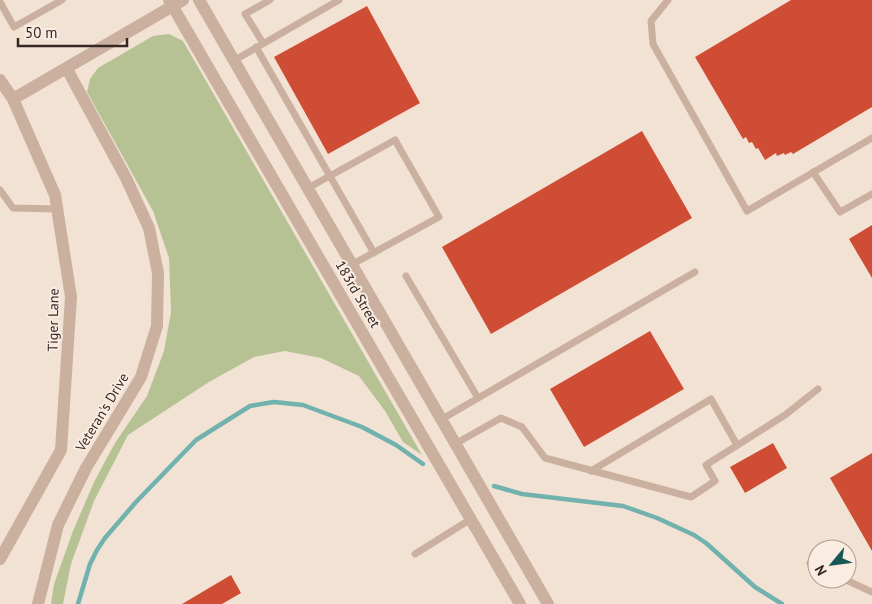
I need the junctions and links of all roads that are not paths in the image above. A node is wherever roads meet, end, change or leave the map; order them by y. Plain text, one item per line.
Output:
1 (62, 0) edge
2 (200, 0) edge
3 (270, 0) edge
4 (339, 0) edge
5 (668, 0) edge
6 (175, 2) edge
7 (1, 7) edge
8 (259, 45) junction
9 (235, 60) junction
10 (67, 69) junction
11 (0, 80) edge
12 (13, 99) junction
13 (872, 138) edge
14 (814, 172) junction
15 (330, 176) junction
16 (308, 188) junction
17 (0, 190) edge
18 (872, 194) edge
19 (57, 208) junction
20 (374, 252) junction
21 (351, 265) junction
22 (695, 272) dead end
23 (406, 276) dead end
24 (818, 389) dead end
25 (478, 398) junction
26 (442, 419) junction
27 (455, 444) junction
28 (738, 445) junction
29 (591, 471) junction
30 (471, 519) junction
31 (415, 554) dead end
32 (0, 558) edge
33 (857, 585) edge
34 (872, 592) edge
35 (38, 604) edge
36 (520, 604) edge
37 (548, 604) edge

1 - 7 lane
2 - 9 street, 183rd Street
3 - 8 lane
4 - 8 lane
5 - 14 lane
6 - 10 street
6 - 30 street, 183rd Street
8 - 9 lane
8 - 15 lane
9 - 16 street, 183rd Street
10 - 12 street
10 - 35 street, Veteran's Drive
11 - 12 street, Tiger Lane
12 - 19 street, Tiger Lane
13 - 14 lane
14 - 18 lane
15 - 16 lane
15 - 20 lane
15 - 20 lane
16 - 21 street, 183rd Street
17 - 19 lane
19 - 32 street, Tiger Lane
20 - 21 lane
21 - 26 street, 183rd Street
22 - 25 lane
23 - 25 lane
24 - 28 lane
25 - 26 lane
26 - 27 street, 183rd Street
27 - 29 lane
27 - 37 street, 183rd Street
28 - 29 lane
28 - 29 lane
30 - 31 lane
30 - 36 street, 183rd Street
33 - 34 lane

